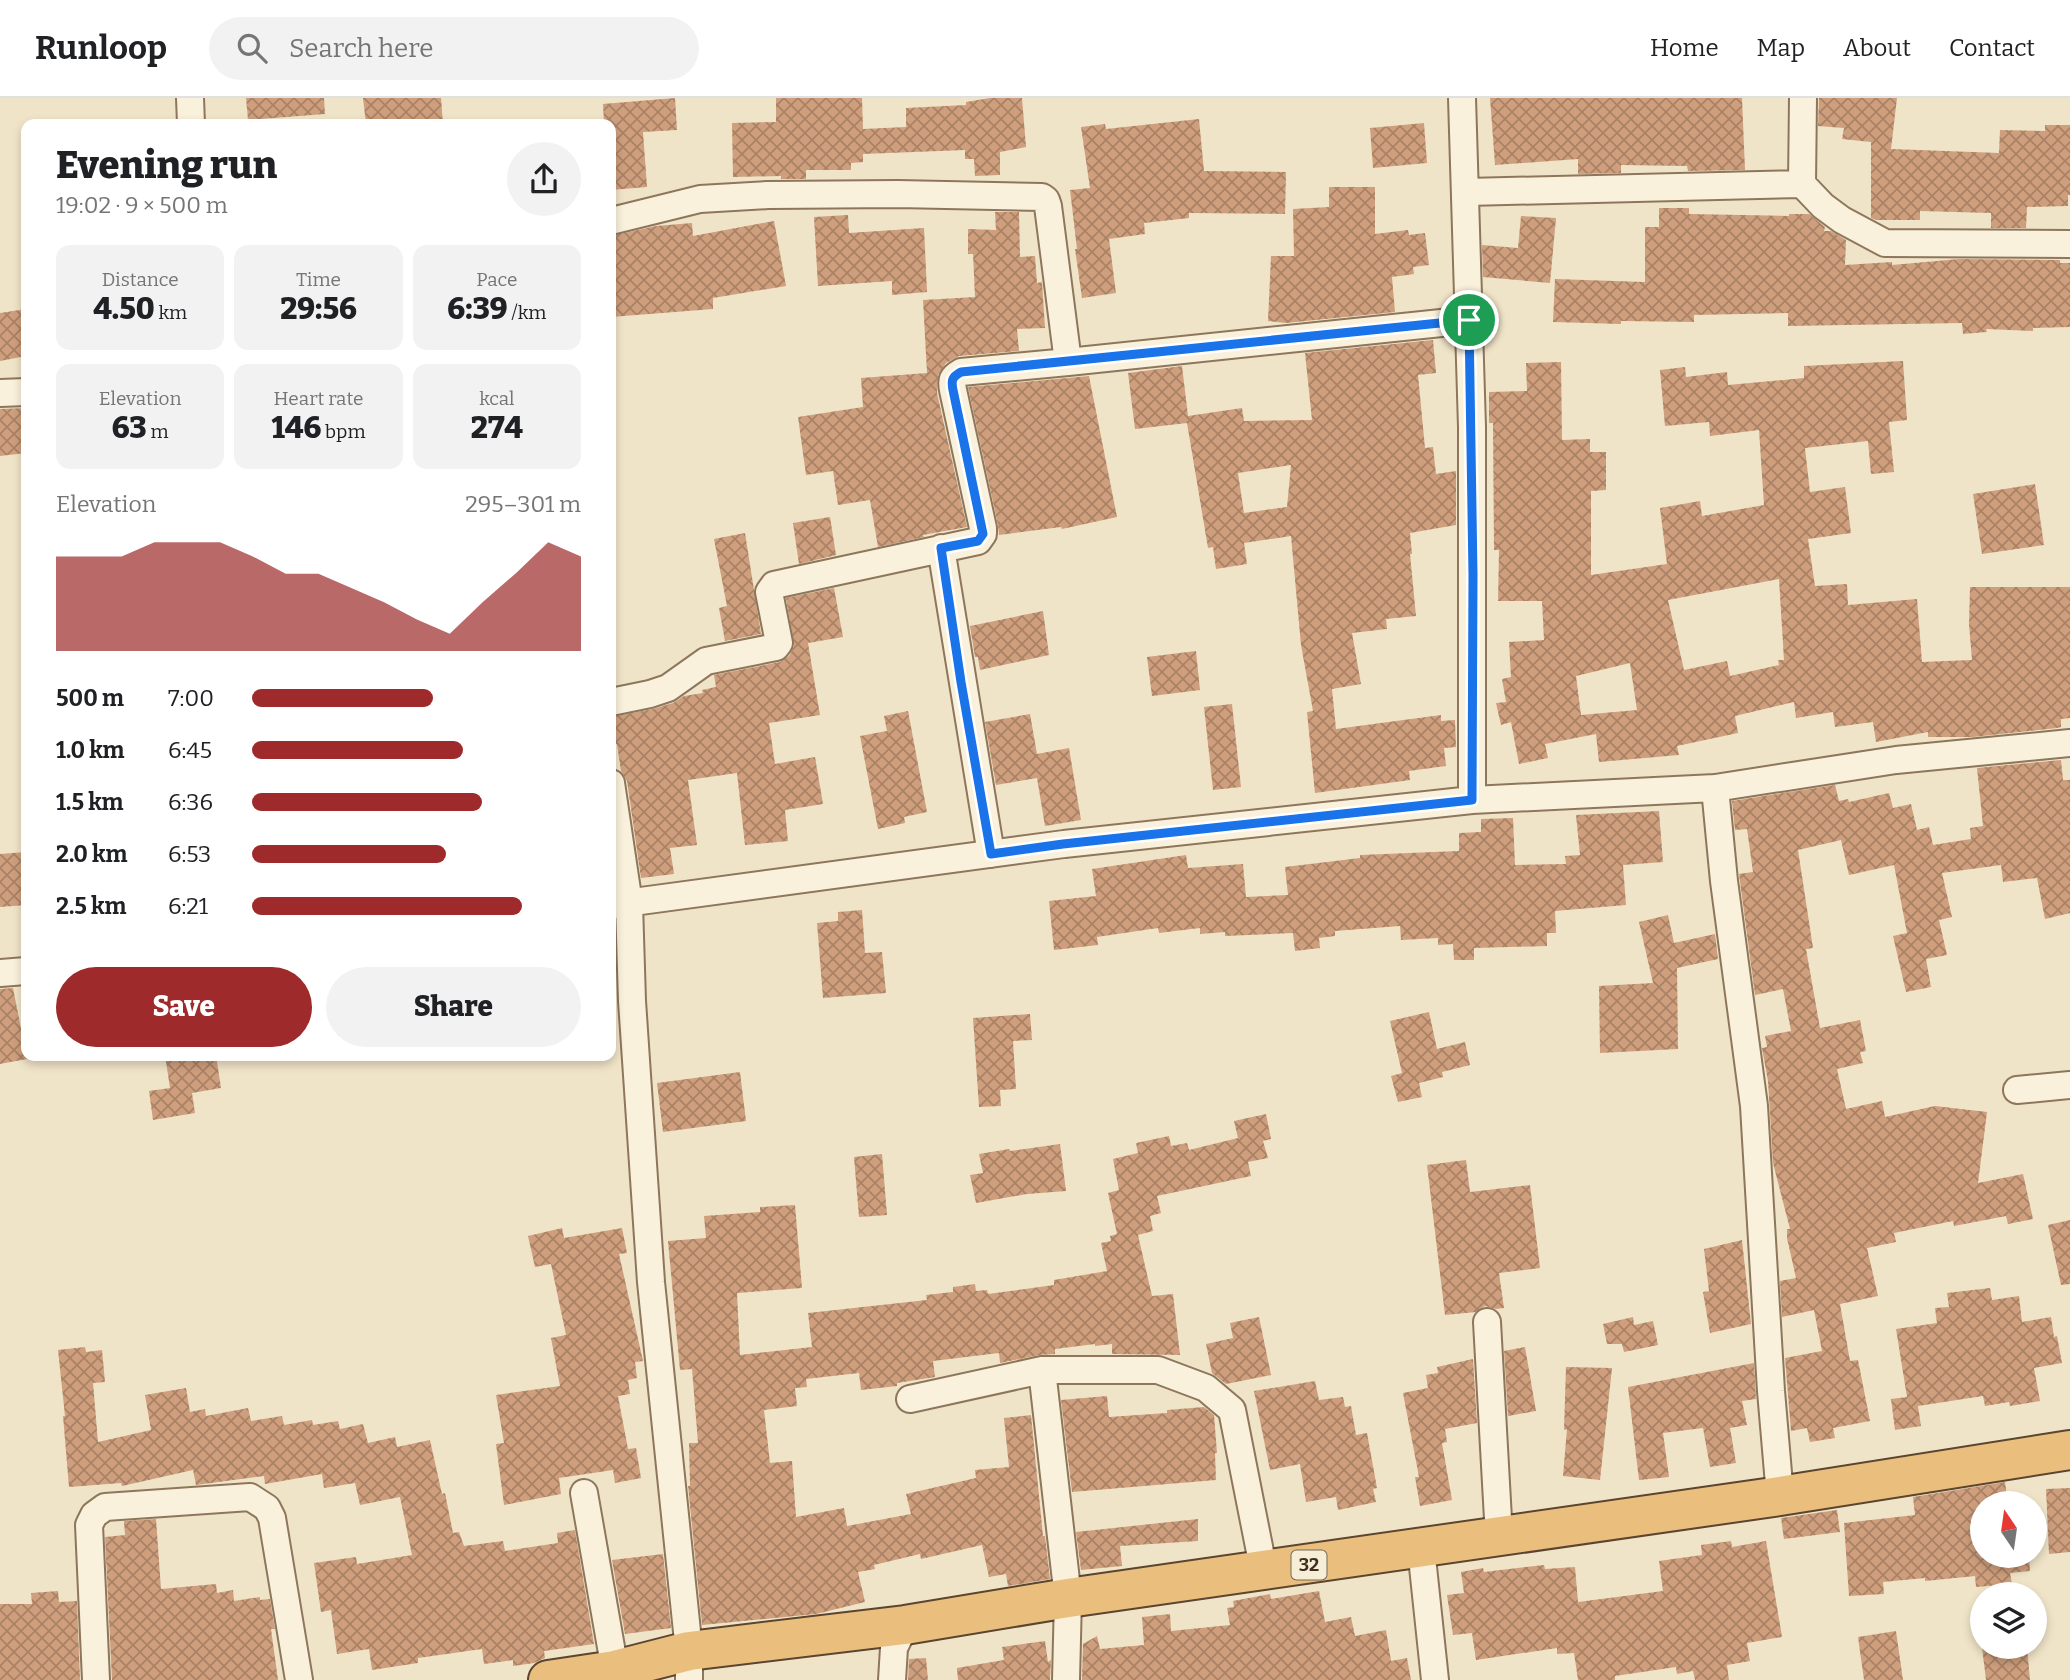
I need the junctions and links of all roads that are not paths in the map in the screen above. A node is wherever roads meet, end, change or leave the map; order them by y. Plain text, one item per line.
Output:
1 (190, 98) edge
2 (1462, 98) edge
3 (1802, 98) edge
4 (191, 119) edge
5 (1802, 184) junction
6 (1467, 192) junction
7 (616, 220) edge
8 (2070, 244) edge
9 (1469, 320) junction
10 (1068, 362) junction
11 (21, 392) edge
12 (0, 393) edge
13 (941, 548) junction
14 (616, 701) edge
15 (2070, 743) edge
16 (1715, 788) junction
17 (1472, 800) junction
18 (616, 851) edge
19 (991, 854) junction
20 (620, 905) edge
21 (21, 971) edge
22 (0, 973) edge
23 (2070, 1085) edge
24 (2017, 1090) dead end
25 (1487, 1322) dead end
26 (1042, 1370) junction
27 (910, 1399) dead end
28 (2070, 1450) edge
29 (584, 1493) dead end
30 (1780, 1496) junction
31 (1499, 1537) junction
32 (1421, 1548) junction
33 (1264, 1572) junction
34 (1068, 1598) junction
35 (905, 1625) junction
36 (689, 1665) edge
37 (615, 1670) junction
38 (96, 1680) edge
39 (299, 1680) edge
40 (548, 1680) edge
41 (892, 1680) edge
42 (1066, 1680) edge
43 (1435, 1680) edge

1 - 4 street
2 - 6 street
3 - 5 street
5 - 6 street
5 - 8 street
6 - 9 street
7 - 10 street
9 - 10 street
9 - 17 street
10 - 13 street
11 - 12 street
13 - 14 street
13 - 19 street
15 - 16 street
16 - 17 street
16 - 30 street
17 - 19 street
18 - 20 street
19 - 20 street
20 - 36 street
21 - 22 street
23 - 24 street
25 - 31 street
26 - 27 street
26 - 33 street
26 - 34 street
28 - 30 highway, 32
29 - 37 street
30 - 31 highway, 32
31 - 32 highway, 32
32 - 33 highway, 32
32 - 43 street
33 - 34 highway, 32
34 - 35 highway, 32
34 - 42 street
35 - 36 highway, 32
35 - 41 street
36 - 37 highway, 32
37 - 40 highway, 32
38 - 39 street

